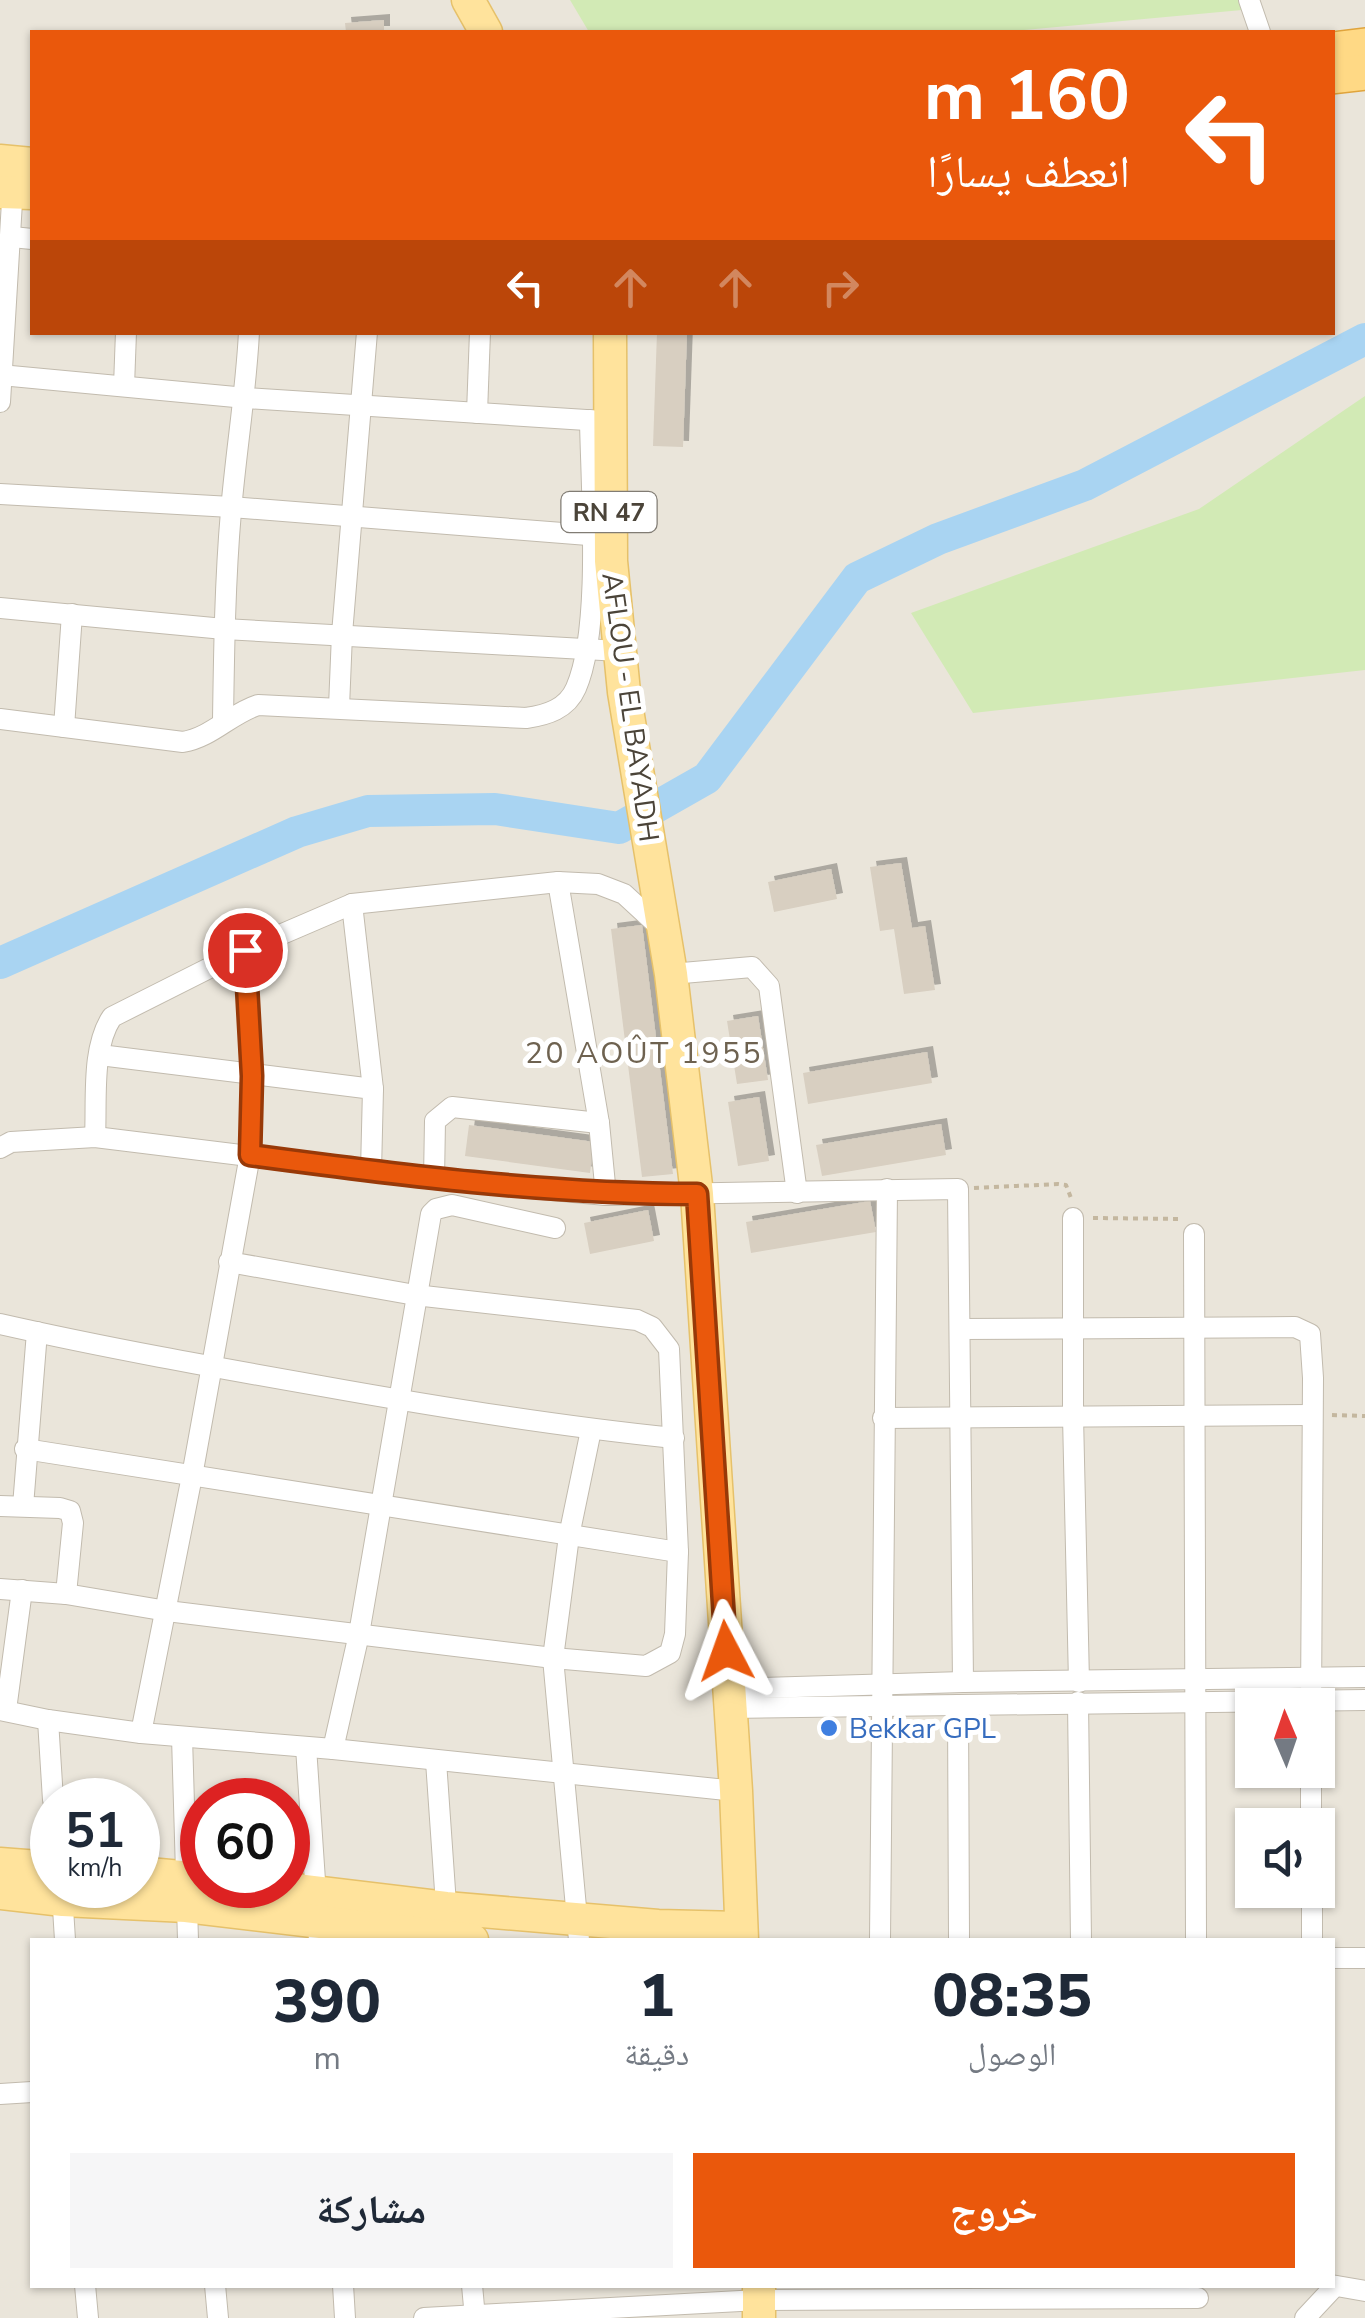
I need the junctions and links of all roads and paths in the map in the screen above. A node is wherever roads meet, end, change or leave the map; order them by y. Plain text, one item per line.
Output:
1 (1250, 0) edge
2 (1259, 30) edge
3 (1365, 46) edge
4 (1335, 50) edge
5 (1365, 72) edge
6 (1335, 76) edge
7 (15, 177) edge
8 (22, 238) edge
9 (126, 335) edge
10 (250, 335) edge
11 (366, 335) edge
12 (480, 335) edge
13 (610, 335) edge
14 (1, 375) edge
15 (124, 386) junction
16 (246, 398) junction
17 (0, 402) edge
18 (362, 403) junction
19 (477, 413) junction
20 (599, 421) junction
21 (0, 494) edge
22 (231, 507) junction
23 (353, 517) junction
24 (600, 536) junction
25 (0, 608) edge
26 (72, 614) junction
27 (224, 629) junction
28 (342, 634) junction
29 (586, 650) junction
30 (620, 651) junction
31 (339, 707) junction
32 (0, 719) edge
33 (224, 720) junction
34 (64, 727) junction
35 (558, 882) junction
36 (352, 904) junction
37 (662, 916) junction
38 (245, 950) junction
39 (671, 974) junction
40 (100, 1055) junction
41 (252, 1076) junction
42 (373, 1089) junction
43 (599, 1123) junction
44 (95, 1137) junction
45 (0, 1148) edge
46 (250, 1155) junction
47 (371, 1171) junction
48 (434, 1178) junction
49 (958, 1189) junction
50 (886, 1190) junction
51 (797, 1192) junction
52 (697, 1194) junction
53 (606, 1195) junction
54 (1074, 1218) junction
55 (554, 1228) dead end
56 (1194, 1234) joint
57 (230, 1262) junction
58 (415, 1295) junction
59 (0, 1324) edge
60 (961, 1330) junction
61 (1072, 1330) junction
62 (1194, 1330) junction
63 (37, 1332) junction
64 (212, 1367) junction
65 (400, 1400) junction
66 (1194, 1414) junction
67 (1312, 1415) junction
68 (960, 1416) junction
69 (1072, 1416) junction
70 (1365, 1416) edge
71 (884, 1418) junction
72 (591, 1430) junction
73 (674, 1438) junction
74 (25, 1449) junction
75 (192, 1476) junction
76 (382, 1504) junction
77 (0, 1506) edge
78 (22, 1506) junction
79 (569, 1536) junction
80 (678, 1552) junction
81 (0, 1589) edge
82 (22, 1590) junction
83 (66, 1594) junction
84 (166, 1611) junction
85 (359, 1634) junction
86 (553, 1658) junction
87 (1365, 1677) edge
88 (1312, 1678) junction
89 (1193, 1680) junction
90 (963, 1682) junction
91 (884, 1685) junction
92 (1311, 1688) edge
93 (1079, 1692) junction
94 (730, 1699) junction
95 (1365, 1700) edge
96 (1335, 1702) edge
97 (1194, 1703) junction
98 (1235, 1703) edge
99 (958, 1705) junction
100 (882, 1707) junction
101 (3, 1710) edge
102 (48, 1720) junction
103 (140, 1733) junction
104 (182, 1737) junction
105 (306, 1747) junction
106 (334, 1749) junction
107 (436, 1761) junction
108 (561, 1771) junction
109 (52, 1778) edge
110 (184, 1778) edge
111 (736, 1791) junction
112 (0, 1864) edge
113 (30, 1866) edge
114 (0, 1893) edge
115 (30, 1893) edge
116 (63, 1908) edge
117 (190, 1908) edge
118 (277, 1908) edge
119 (1312, 1908) edge
120 (318, 1918) edge
121 (579, 1930) edge
122 (454, 1931) edge
123 (741, 1934) edge
124 (65, 1938) edge
125 (188, 1938) edge
126 (880, 1938) edge
127 (960, 1938) edge
128 (1081, 1938) edge
129 (1196, 1938) edge
130 (1312, 1938) edge
131 (1335, 1958) edge
132 (1365, 1958) edge
133 (30, 2092) edge
134 (0, 2094) edge
135 (1335, 2285) edge
136 (86, 2288) edge
137 (215, 2288) edge
138 (342, 2288) edge
139 (472, 2288) edge
140 (599, 2288) edge
141 (1330, 2288) edge
142 (1365, 2290) edge
143 (979, 2292) edge
144 (1085, 2300) edge
145 (1198, 2300) edge
146 (759, 2301) edge
147 (878, 2301) edge
148 (601, 2314) edge
149 (474, 2316) edge
150 (88, 2318) edge
151 (218, 2318) edge
152 (345, 2318) edge
153 (424, 2318) edge
154 (1305, 2318) edge

1 - 2 street
3 - 4 highway
5 - 6 highway
7 - 8 street
8 - 14 street
9 - 15 street
10 - 16 street
11 - 18 street
12 - 19 street
13 - 20 main road, AFLOU - EL BAYADH / RN 47
14 - 15 street
14 - 17 street
15 - 16 street
16 - 18 street
16 - 22 street
18 - 19 street
18 - 23 street
19 - 20 street
20 - 24 main road, AFLOU - EL BAYADH / RN 47
21 - 22 street
22 - 23 street
22 - 27 street
23 - 24 street
23 - 28 street
24 - 29 street
24 - 30 main road, AFLOU - EL BAYADH / RN 47
25 - 26 street
26 - 27 street
26 - 34 street
27 - 28 street
27 - 33 street
28 - 29 street
28 - 31 street
29 - 30 street
29 - 31 street
30 - 37 main road, AFLOU - EL BAYADH / RN 47
31 - 33 street
32 - 34 street
33 - 34 street
35 - 36 street
35 - 37 street
35 - 43 street
36 - 38 street
36 - 42 street
37 - 39 main road, RN 47
38 - 40 street
38 - 41 street
39 - 51 street
39 - 52 main road, RN 47
40 - 41 street
40 - 44 street
41 - 42 street
41 - 46 street
42 - 47 street
43 - 48 street
43 - 53 street
44 - 45 street
44 - 46 street
46 - 47 street
46 - 57 street
47 - 48 street
48 - 53 street
49 - 50 street
49 - 54 path
49 - 60 street
50 - 51 street
50 - 71 street
51 - 52 street
52 - 53 street
52 - 94 main road, RN 47
54 - 56 path
54 - 61 street
55 - 58 street
56 - 62 street
57 - 58 street
57 - 64 street
58 - 65 street
58 - 73 street
59 - 63 street
60 - 61 street
60 - 68 street
61 - 62 street
61 - 69 street
62 - 66 street
62 - 67 street
63 - 64 street
63 - 74 street
64 - 65 street
64 - 75 street
65 - 72 street
65 - 76 street
66 - 67 street
66 - 69 street
66 - 89 street
67 - 70 path
67 - 88 street
68 - 69 street
68 - 71 street
68 - 90 street
69 - 93 street
71 - 91 street
72 - 73 street
72 - 79 street
73 - 80 street
74 - 75 street
74 - 78 street
75 - 76 street
75 - 84 street
76 - 79 street
76 - 85 street
77 - 78 street
78 - 83 street
79 - 80 street
79 - 86 street
80 - 86 street
81 - 82 street
82 - 83 street
82 - 101 street
83 - 84 street
84 - 85 street
84 - 103 street
85 - 86 street
85 - 106 street
86 - 108 street
87 - 88 street
88 - 89 street
88 - 92 street
89 - 93 street
89 - 97 street
90 - 91 street
90 - 93 street
91 - 94 street
91 - 100 street
93 - 97 street
93 - 99 street
93 - 128 street
94 - 100 street
94 - 111 main road, RN 47
95 - 96 street
97 - 98 street
97 - 129 street
99 - 100 street
99 - 127 street
100 - 126 street
101 - 102 street
102 - 103 street
102 - 109 street
103 - 104 street
104 - 105 street
104 - 110 street
105 - 106 street
105 - 120 street
106 - 107 street
107 - 108 street
107 - 122 street
108 - 111 street
108 - 121 street
111 - 123 main road, RN 47
112 - 113 main road
114 - 115 main road
116 - 124 street
117 - 125 street
118 - 120 main road
119 - 130 street
120 - 122 main road
121 - 122 main road
121 - 123 main road
131 - 132 street
133 - 134 street
135 - 142 street
136 - 150 street
137 - 151 street
138 - 152 street
139 - 149 street
140 - 148 street
141 - 154 street
143 - 144 street
143 - 147 street
144 - 145 street
146 - 147 street
146 - 148 street
148 - 149 street
149 - 153 street

